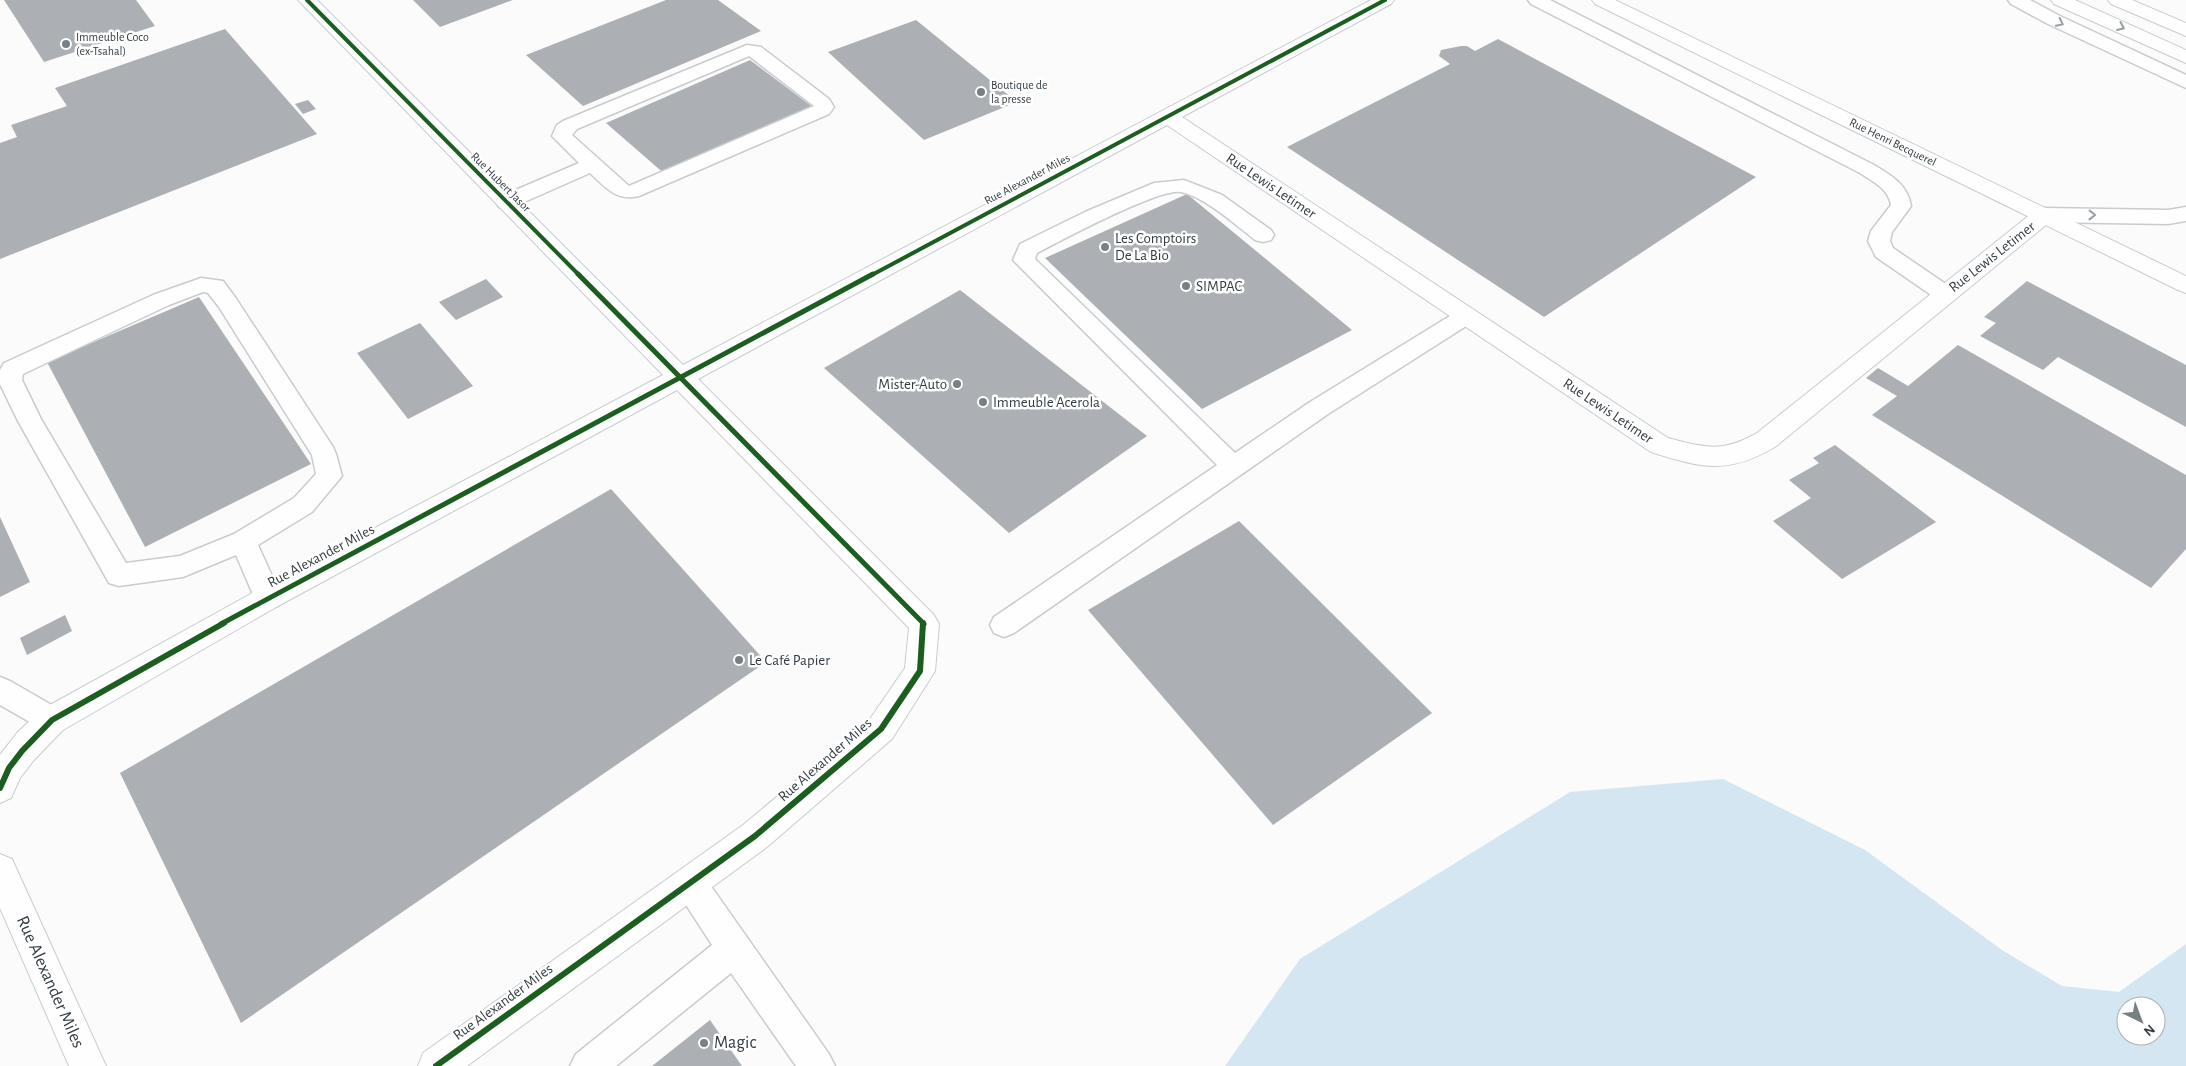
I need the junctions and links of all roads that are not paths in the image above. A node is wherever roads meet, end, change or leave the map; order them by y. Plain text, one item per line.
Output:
1 (307, 0) edge
2 (1385, 0) edge
3 (1537, 0) edge
4 (1601, 0) edge
5 (2017, 0) edge
6 (2060, 0) edge
7 (2117, 0) edge
8 (2186, 30) edge
9 (2186, 57) edge
10 (2186, 82) edge
11 (1166, 116) junction
12 (591, 165) junction
13 (506, 202) junction
14 (2186, 214) edge
15 (2044, 216) junction
16 (1263, 235) dead end
17 (2186, 285) edge
18 (1946, 294) junction
19 (1466, 316) junction
20 (680, 377) junction
21 (1234, 467) junction
22 (243, 541) junction
23 (268, 598) junction
24 (1004, 625) dead end
25 (0, 690) edge
26 (52, 720) junction
27 (0, 788) edge
28 (0, 870) edge
29 (690, 883) junction
30 (735, 948) junction
31 (88, 1066) edge
32 (436, 1066) edge
33 (588, 1066) edge
34 (818, 1066) edge

1 - 13 street, Rue Hubert Jasor
2 - 11 street, Rue Alexander Miles
3 - 18 lane
4 - 15 street, Rue Henri Becquerel
5 -> 10 lane
6 -> 9 street
7 - 8 street
11 - 19 street, Rue Lewis Letimer
11 - 20 street, Rue Alexander Miles
12 - 12 lane
12 - 13 lane
13 - 20 street, Rue Hubert Jasor
15 -> 14 lane
15 - 17 street, Rue Henri Becquerel
15 - 18 street, Rue Lewis Letimer
16 - 21 lane
18 - 19 street, Rue Lewis Letimer
19 - 21 lane
20 - 23 street, Rue Alexander Miles
20 - 29 street, Rue Alexander Miles
21 - 24 lane
22 - 22 lane
22 - 23 lane
23 - 26 street, Rue Alexander Miles
25 - 26 lane
26 - 27 street, Rue Alexander Miles
28 - 31 street, Rue Alexander Miles
29 - 30 lane
29 - 32 street, Rue Alexander Miles
30 - 33 lane
30 - 34 lane

